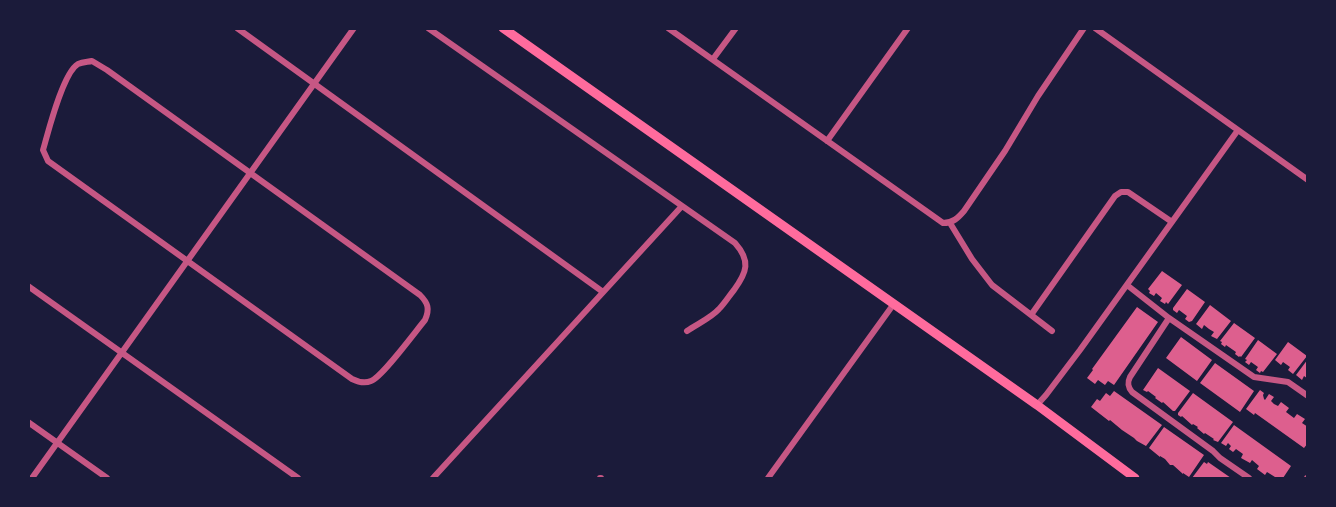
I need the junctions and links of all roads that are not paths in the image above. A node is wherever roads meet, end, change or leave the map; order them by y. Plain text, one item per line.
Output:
1 (237, 28) edge
2 (354, 28) edge
3 (428, 28) edge
4 (503, 28) edge
5 (668, 28) edge
6 (735, 28) edge
7 (908, 28) edge
8 (1084, 28) edge
9 (1095, 28) edge
10 (713, 59) junction
11 (315, 84) junction
12 (1238, 130) junction
13 (827, 141) junction
14 (250, 173) junction
15 (1308, 180) edge
16 (682, 206) junction
17 (1172, 222) junction
18 (950, 223) junction
19 (188, 261) junction
20 (1127, 285) junction
21 (28, 286) edge
22 (603, 292) junction
23 (893, 305) junction
24 (1031, 315) junction
25 (1169, 318) junction
26 (687, 331) dead end
27 (1052, 331) dead end
28 (122, 352) junction
29 (1308, 396) edge
30 (1037, 405) junction
31 (28, 422) edge
32 (57, 443) junction
33 (32, 478) edge
34 (107, 478) edge
35 (298, 478) edge
36 (433, 478) edge
37 (768, 478) edge
38 (1135, 478) edge
39 (1249, 478) edge

1 - 11 street
2 - 11 street
3 - 16 street
4 - 23 main road
5 - 10 street
6 - 10 street
7 - 13 street
8 - 18 street
9 - 12 street
10 - 13 street
11 - 14 street
11 - 22 street
12 - 15 street
12 - 17 street
13 - 18 street
14 - 19 street
14 - 19 street
14 - 19 street
16 - 22 street
16 - 26 street
17 - 20 street
17 - 24 street
18 - 24 street
19 - 28 street
20 - 25 street
20 - 30 street
21 - 28 street
22 - 36 street
23 - 30 main road
23 - 37 street
24 - 27 street
25 - 29 street
25 - 39 street
28 - 32 street
28 - 35 street
30 - 38 main road
31 - 32 street
32 - 33 street
32 - 34 street

